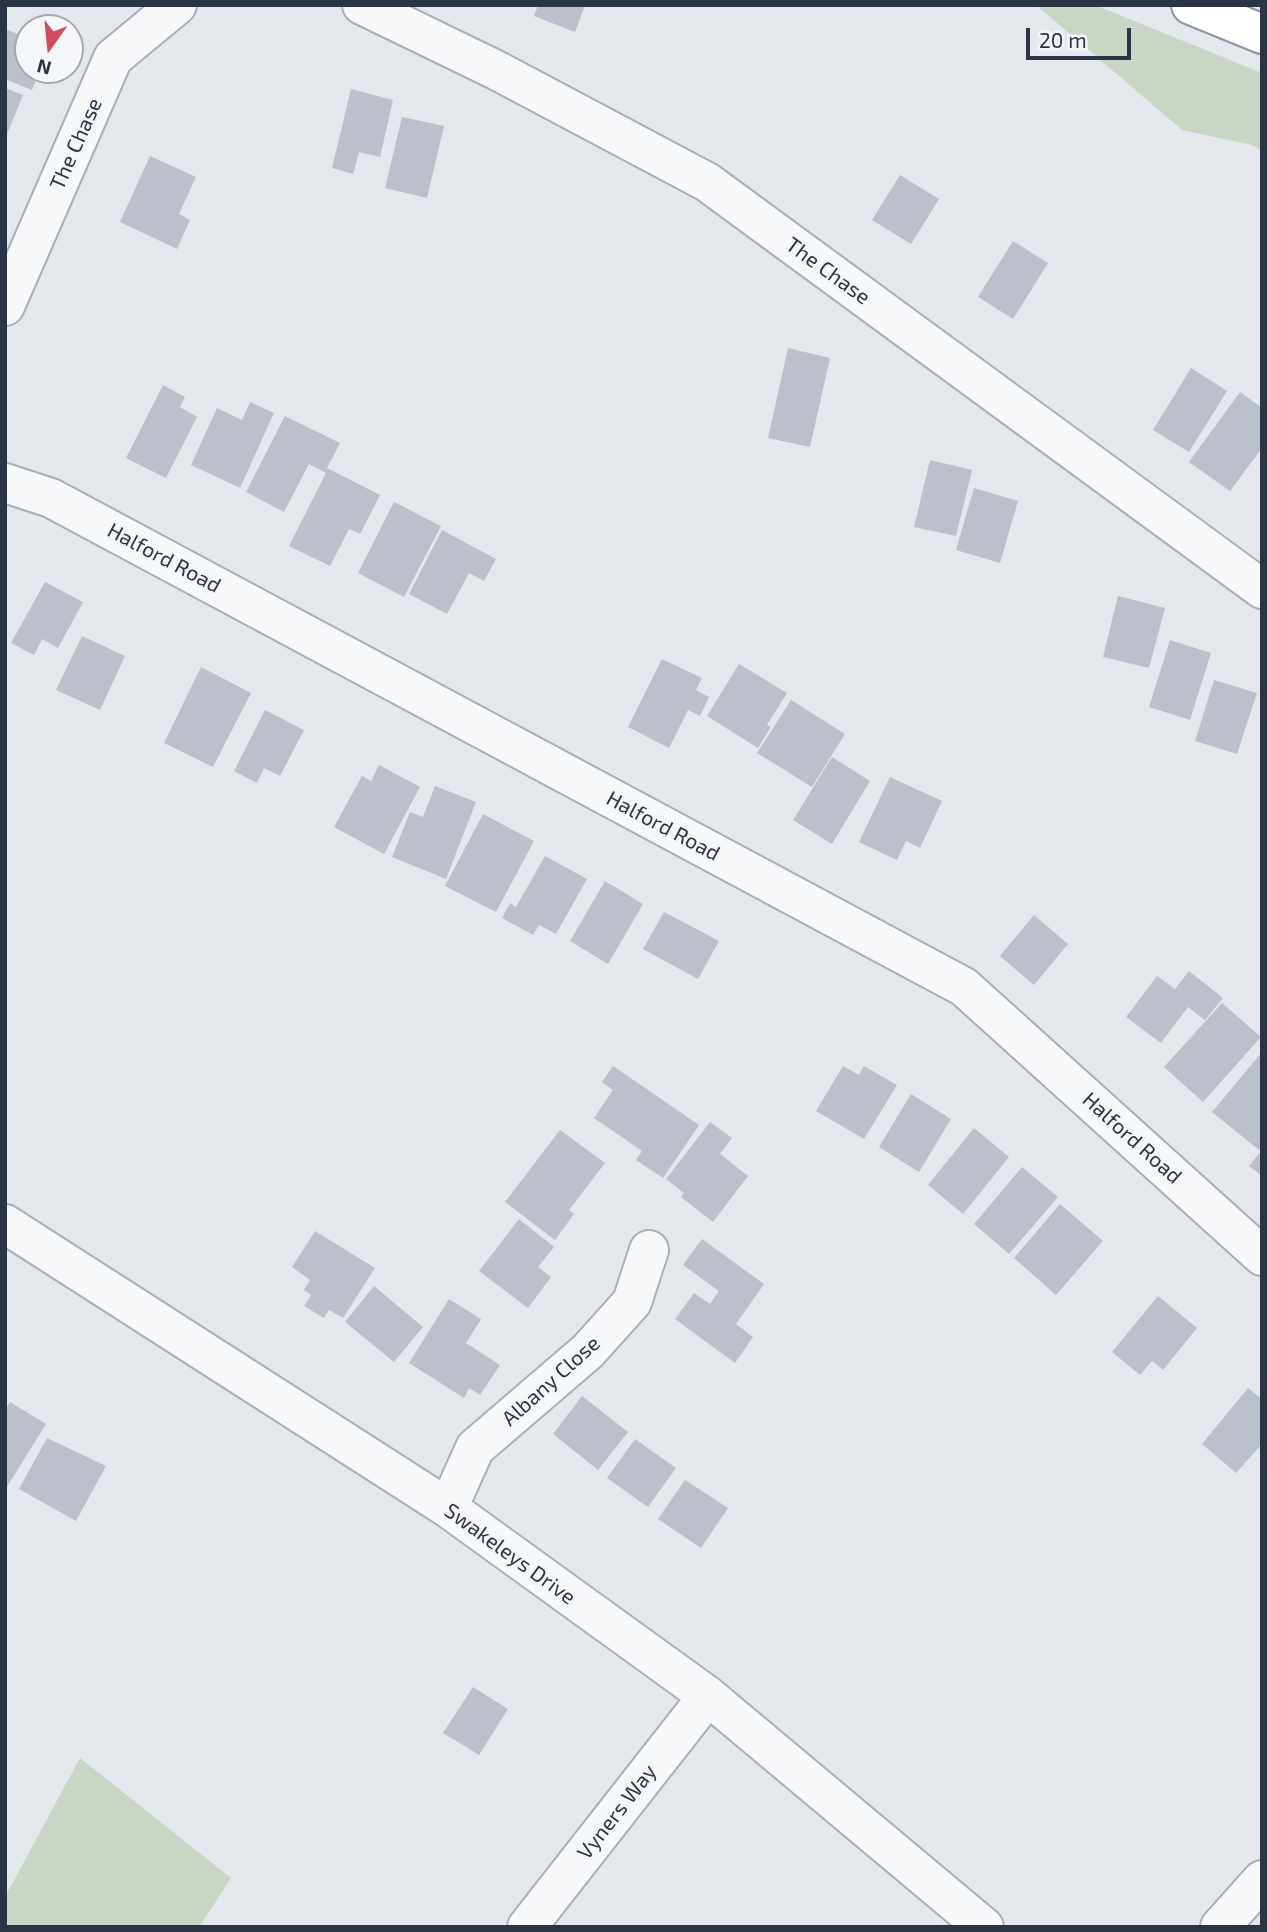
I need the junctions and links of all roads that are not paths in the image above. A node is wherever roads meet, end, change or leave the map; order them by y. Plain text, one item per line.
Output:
1 (177, 5) edge
2 (362, 5) edge
3 (1191, 5) edge
4 (1262, 34) edge
5 (5, 306) edge
6 (5, 483) edge
7 (1262, 589) edge
8 (10, 1239) edge
9 (649, 1250) dead end
10 (1262, 1256) edge
11 (447, 1508) junction
12 (708, 1696) junction
13 (1262, 1880) edge
14 (527, 1927) edge
15 (984, 1927) edge
16 (1220, 1927) edge

1 - 5 street, The Chase
2 - 7 street, The Chase
3 - 4 highway
6 - 10 street, Halford Road
8 - 11 street, Swakeleys Drive
9 - 11 street, Albany Close
11 - 12 street, Swakeleys Drive
12 - 14 street, Vyners Way
12 - 15 street, Swakeleys Drive
13 - 16 street

